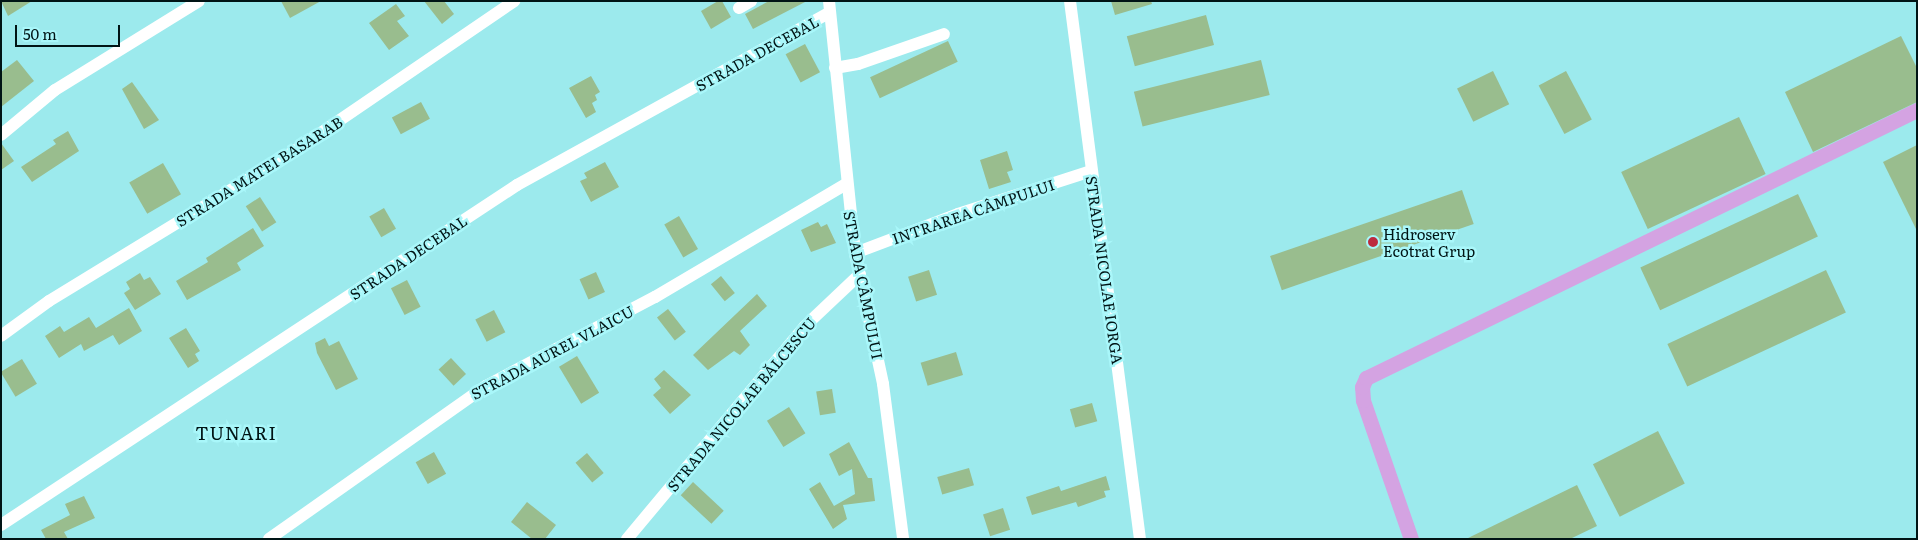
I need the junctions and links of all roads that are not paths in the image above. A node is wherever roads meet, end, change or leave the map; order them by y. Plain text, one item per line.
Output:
1 (199, 1) edge
2 (514, 1) edge
3 (751, 1) edge
4 (1070, 1) edge
5 (829, 7) edge
6 (739, 8) dead end
7 (944, 34) dead end
8 (835, 68) junction
9 (1, 135) edge
10 (1092, 171) junction
11 (846, 184) junction
12 (855, 253) junction
13 (860, 274) junction
14 (1, 336) edge
15 (1, 526) edge
16 (269, 539) edge
17 (627, 539) edge
18 (903, 539) edge
19 (1140, 539) edge

1 - 9 street
2 - 14 street, STRADA MATEI BASARAB
3 - 6 street
4 - 10 street, STRADA NICOLAE IORGA
5 - 8 street, STRADA CÂMPULUI
5 - 15 street, STRADA DECEBAL
7 - 8 street
8 - 11 street, STRADA CÂMPULUI
10 - 12 street, INTRAREA CÂMPULUI
10 - 19 street, STRADA NICOLAE IORGA
11 - 12 street, STRADA CÂMPULUI
11 - 16 street, STRADA AUREL VLAICU
12 - 13 street, STRADA CÂMPULUI
13 - 17 street, STRADA NICOLAE BĂLCESCU
13 - 18 street, STRADA CÂMPULUI

